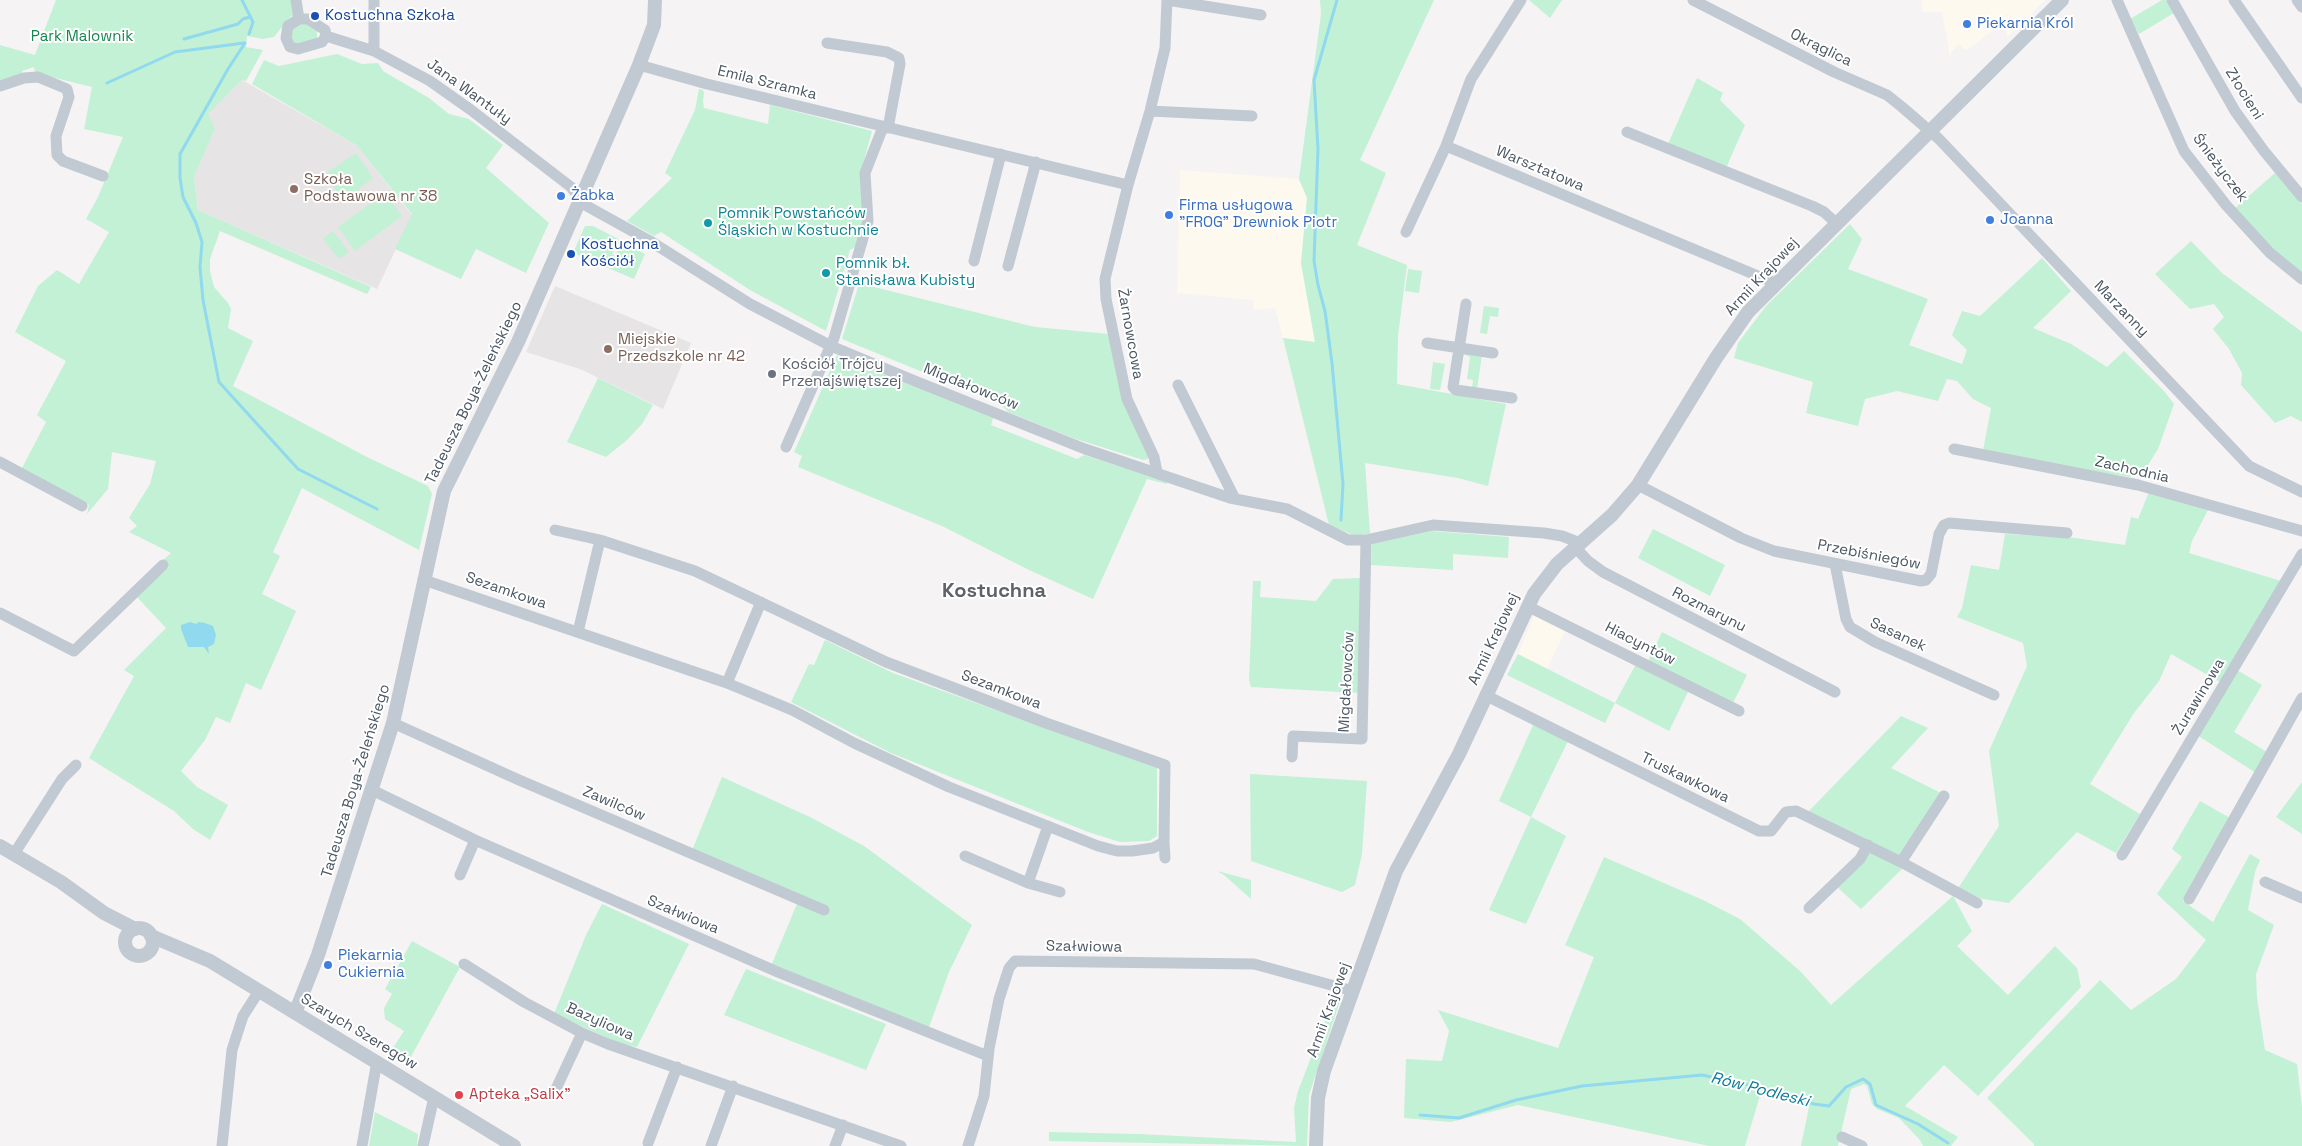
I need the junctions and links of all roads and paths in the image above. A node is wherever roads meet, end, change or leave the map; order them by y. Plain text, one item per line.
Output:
1 (296, 0) edge
2 (374, 0) edge
3 (655, 0) edge
4 (1250, 0) edge
5 (1521, 0) edge
6 (1693, 0) edge
7 (2062, 0) edge
8 (2117, 0) edge
9 (2172, 0) edge
10 (2234, 0) edge
11 (2297, 0) edge
12 (2302, 7) edge
13 (1248, 12) junction
14 (1261, 15) dead end
15 (299, 19) junction
16 (326, 36) junction
17 (827, 43) dead end
18 (374, 51) junction
19 (639, 65) junction
20 (0, 86) edge
21 (2302, 98) edge
22 (1150, 111) junction
23 (1252, 116) dead end
24 (886, 128) junction
25 (1930, 130) junction
26 (1627, 132) dead end
27 (1446, 146) junction
28 (1001, 154) junction
29 (1036, 162) junction
30 (103, 176) dead end
31 (1128, 185) junction
32 (2302, 197) edge
33 (580, 199) junction
34 (1836, 223) junction
35 (1406, 232) dead end
36 (974, 261) dead end
37 (1008, 266) dead end
38 (2302, 280) edge
39 (1775, 283) junction
40 (1466, 304) dead end
41 (1427, 343) dead end
42 (831, 346) junction
43 (1459, 348) junction
44 (1493, 353) dead end
45 (1178, 385) dead end
46 (1512, 398) dead end
47 (786, 447) dead end
48 (1954, 449) dead end
49 (0, 462) edge
50 (1157, 472) junction
51 (1638, 485) junction
52 (2302, 492) edge
53 (1235, 499) junction
54 (82, 506) dead end
55 (554, 530) dead end
56 (2302, 531) edge
57 (2067, 533) dead end
58 (600, 540) junction
59 (1366, 540) junction
60 (1578, 545) junction
61 (2302, 554) edge
62 (1835, 564) junction
63 (163, 565) dead end
64 (424, 580) junction
65 (760, 602) junction
66 (1527, 606) junction
67 (0, 612) edge
68 (578, 632) junction
69 (727, 683) junction
70 (1835, 692) dead end
71 (1994, 694) dead end
72 (1485, 695) junction
73 (2302, 698) edge
74 (1739, 711) dead end
75 (393, 723) junction
76 (1292, 757) dead end
77 (76, 765) dead end
78 (372, 790) junction
79 (1944, 796) dead end
80 (1048, 826) junction
81 (474, 840) junction
82 (1164, 842) junction
83 (1868, 845) junction
84 (0, 846) edge
85 (14, 854) junction
86 (2122, 855) dead end
87 (965, 856) dead end
88 (1165, 858) dead end
89 (1901, 862) junction
90 (460, 875) dead end
91 (2265, 882) dead end
92 (1028, 883) junction
93 (1060, 892) dead end
94 (2302, 898) edge
95 (2189, 899) dead end
96 (1977, 903) dead end
97 (1809, 908) dead end
98 (824, 910) dead end
99 (104, 913) junction
100 (135, 929) junction
101 (151, 936) junction
102 (125, 944) junction
103 (184, 950) junction
104 (149, 952) junction
105 (464, 964) dead end
106 (259, 991) junction
107 (1352, 991) junction
108 (295, 1012) junction
109 (582, 1033) junction
110 (988, 1056) junction
111 (377, 1061) junction
112 (677, 1067) junction
113 (733, 1086) junction
114 (555, 1091) dead end
115 (434, 1097) junction
116 (843, 1125) junction
117 (1842, 1137) dead end
118 (648, 1143) dead end
119 (222, 1146) edge
120 (362, 1146) edge
121 (423, 1146) edge
122 (514, 1146) edge
123 (711, 1146) edge
124 (835, 1146) edge
125 (901, 1146) edge
126 (968, 1146) edge
127 (1316, 1146) edge
128 (1862, 1146) edge

1 - 15 street
2 - 18 street
3 - 19 street, Tadeusza Boya-Żeleńskiego
4 - 13 street
5 - 27 street
6 - 25 street, Okrąglica
7 - 25 street, Armii Krajowej
8 - 38 street, Śnieżyczek
9 - 32 street, Złocieni
10 - 21 street
11 - 12 street
13 - 14 street, Żarnowcowa
13 - 22 street, Żarnowcowa
15 - 16 street, Jana Wantuły
15 - 16 street
16 - 18 street, Jana Wantuły
17 - 24 street
18 - 33 street, Jana Wantuły
19 - 24 street, Emila Szramka
19 - 33 street, Tadeusza Boya-Żeleńskiego
20 - 30 street
22 - 23 street
22 - 31 street, Żarnowcowa
24 - 28 street, Emila Szramka
24 - 42 street
25 - 34 street, Armii Krajowej
25 - 52 street, Marzanny
26 - 34 street
27 - 35 street
27 - 39 street, Warsztatowa
28 - 29 street, Emila Szramka
28 - 36 street
29 - 31 street, Emila Szramka
29 - 37 street
31 - 50 street, Żarnowcowa
33 - 42 street, Migdałowców
33 - 64 street, Tadeusza Boya-Żeleńskiego
34 - 39 street, Armii Krajowej
39 - 51 street, Armii Krajowej
40 - 43 street
41 - 43 street
42 - 47 street
42 - 50 street, Migdałowców
43 - 44 street
43 - 46 street
45 - 53 street
48 - 56 street, Zachodnia
49 - 54 street
50 - 53 street, Migdałowców
51 - 60 street, Armii Krajowej
51 - 62 street, Przebiśniegów
53 - 59 street, Migdałowców
55 - 58 street, Sezamkowa
57 - 62 street, Przebiśniegów
58 - 65 street, Sezamkowa
58 - 68 street
59 - 60 street, Migdałowców
59 - 76 street, Migdałowców
60 - 66 street, Armii Krajowej
60 - 70 street, Rozmarynu
61 - 86 street, Żurawinowa
62 - 71 street, Sasanek
63 - 67 street
64 - 68 street, Sezamkowa
64 - 75 street, Tadeusza Boya-Żeleńskiego
65 - 69 street
65 - 82 street, Sezamkowa
66 - 72 street, Armii Krajowej
66 - 74 street, Hiacyntów
68 - 69 street, Sezamkowa
69 - 80 street, Sezamkowa
72 - 83 street, Truskawkowa
72 - 107 street, Armii Krajowej
73 - 95 street
75 - 78 street, Tadeusza Boya-Żeleńskiego
75 - 98 street, Zawilców
77 - 85 street
78 - 81 street, Szałwiowa
78 - 108 street, Tadeusza Boya-Żeleńskiego
79 - 89 street
80 - 82 street, Sezamkowa
80 - 92 street
81 - 90 street
81 - 110 street, Szałwiowa
82 - 88 street, Sezamkowa
83 - 89 street, Truskawkowa
83 - 97 street
84 - 85 street
85 - 99 street
87 - 92 street
89 - 96 street, Truskawkowa
91 - 94 street
92 - 93 street
99 - 100 street
99 - 102 street
100 - 101 street
100 - 102 street
101 - 103 street, Szarych Szeregów
101 - 104 street
102 - 104 street
103 - 104 street, Szarych Szeregów
103 - 106 street, Szarych Szeregów
105 - 109 street, Bazyliowa
106 - 108 street, Szarych Szeregów
106 - 119 street
107 - 110 street, Szałwiowa
107 - 127 street, Armii Krajowej
108 - 111 street, Szarych Szeregów
109 - 112 street, Bazyliowa
109 - 114 street
110 - 126 street, Szałwiowa
111 - 115 street, Szarych Szeregów
111 - 120 street
112 - 113 street, Bazyliowa
112 - 118 street
113 - 116 street, Bazyliowa
113 - 123 street
115 - 121 street
115 - 122 street, Szarych Szeregów
116 - 124 street
116 - 125 street, Bazyliowa
117 - 128 street

